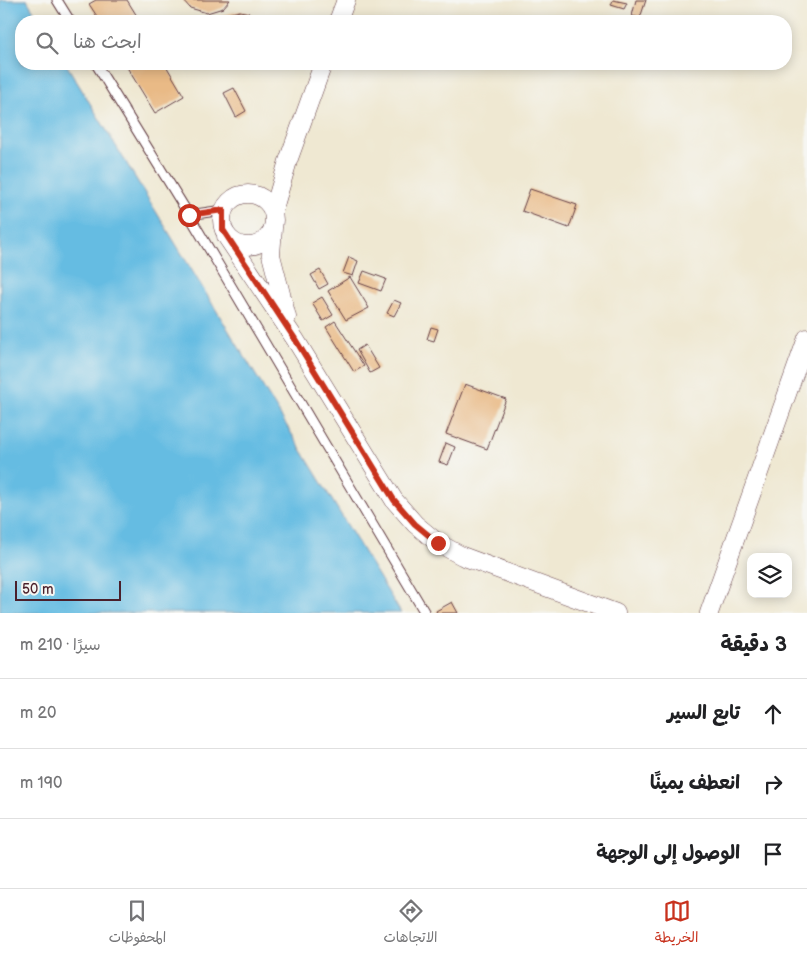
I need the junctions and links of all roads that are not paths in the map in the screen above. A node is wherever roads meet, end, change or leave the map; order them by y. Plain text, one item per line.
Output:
1 (57, 0) edge
2 (346, 0) edge
3 (66, 15) edge
4 (340, 15) edge
5 (100, 70) edge
6 (321, 70) edge
7 (288, 161) junction
8 (246, 194) junction
9 (223, 210) junction
10 (189, 215) junction
11 (273, 219) junction
12 (226, 236) junction
13 (807, 338) edge
14 (295, 339) junction
15 (425, 613) edge
16 (616, 613) edge
17 (709, 613) edge

1 - 3 lane
2 - 4 street
5 - 10 lane
6 - 7 street
7 - 8 street
7 - 11 street
8 - 9 street
8 - 11 street
9 - 10 lane
9 - 12 street
10 - 15 lane
11 - 12 street
11 - 14 street
12 - 14 street
13 - 17 street
14 - 16 street

